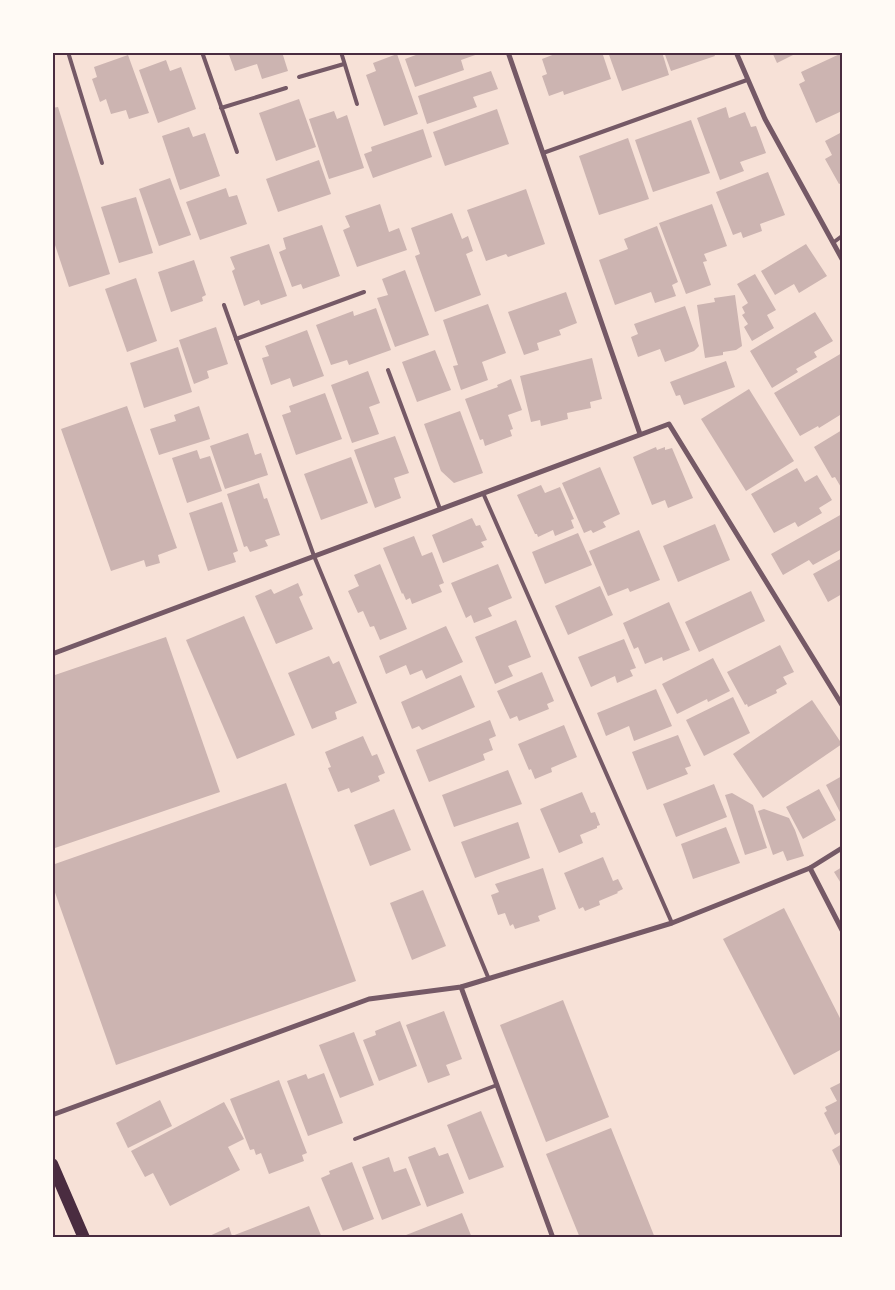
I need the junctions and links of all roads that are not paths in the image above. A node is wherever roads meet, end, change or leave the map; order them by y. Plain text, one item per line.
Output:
1 (68, 52) edge
2 (202, 52) edge
3 (341, 52) edge
4 (508, 52) edge
5 (736, 52) edge
6 (344, 64) junction
7 (299, 77) dead end
8 (747, 80) junction
9 (286, 88) dead end
10 (357, 104) dead end
11 (222, 108) junction
12 (237, 152) dead end
13 (543, 153) junction
14 (102, 163) dead end
15 (842, 236) edge
16 (834, 242) junction
17 (842, 259) edge
18 (364, 292) dead end
19 (224, 306) dead end
20 (236, 339) junction
21 (388, 370) dead end
22 (640, 434) junction
23 (482, 493) junction
24 (440, 509) junction
25 (314, 556) junction
26 (52, 654) edge
27 (842, 705) edge
28 (842, 848) edge
29 (810, 868) junction
30 (672, 923) junction
31 (842, 930) edge
32 (488, 977) junction
33 (461, 987) junction
34 (497, 1086) junction
35 (52, 1115) edge
36 (355, 1139) dead end
37 (52, 1164) edge
38 (84, 1238) edge
39 (553, 1238) edge

1 - 14 lane
2 - 11 lane
3 - 6 lane
4 - 13 street
5 - 8 street
6 - 7 lane
6 - 10 lane
8 - 13 lane
8 - 16 street
9 - 11 lane
11 - 12 lane
13 - 22 street
15 - 16 lane
16 - 17 street
18 - 20 lane
19 - 20 lane
20 - 25 lane
21 - 24 lane
22 - 23 street
22 - 27 street
23 - 24 street
23 - 30 lane
24 - 25 street
25 - 26 street
25 - 32 lane
28 - 29 street
29 - 30 street
29 - 31 street
30 - 32 street
32 - 33 street
33 - 34 street
33 - 35 street
34 - 36 lane
34 - 39 street
37 - 38 main road

